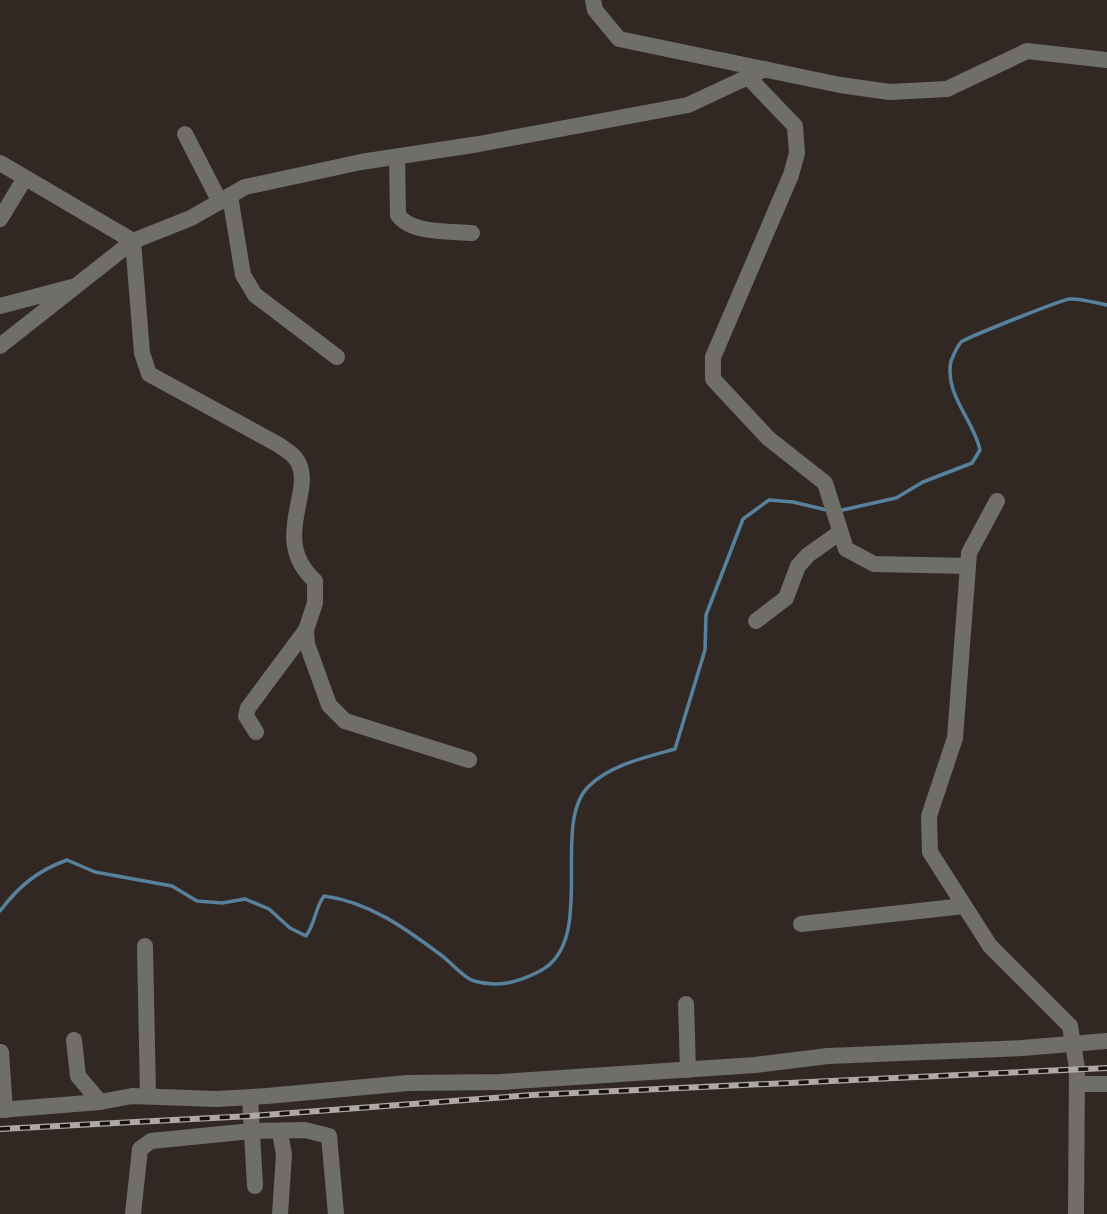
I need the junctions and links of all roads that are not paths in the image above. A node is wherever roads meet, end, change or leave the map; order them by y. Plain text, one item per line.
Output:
1 (593, 0) edge
2 (1107, 60) edge
3 (765, 69) junction
4 (748, 77) junction
5 (185, 134) dead end
6 (397, 157) junction
7 (0, 163) edge
8 (25, 178) junction
9 (225, 199) junction
10 (0, 219) edge
11 (472, 233) dead end
12 (133, 241) junction
13 (78, 285) junction
14 (0, 306) edge
15 (0, 346) edge
16 (337, 357) dead end
17 (997, 501) dead end
18 (836, 521) junction
19 (968, 566) junction
20 (756, 621) dead end
21 (306, 629) junction
22 (256, 732) dead end
23 (468, 760) dead end
24 (964, 906) junction
25 (801, 924) dead end
26 (145, 946) dead end
27 (686, 1004) dead end
28 (74, 1040) dead end
29 (1107, 1041) edge
30 (1073, 1042) junction
31 (1, 1052) edge
32 (688, 1070) junction
33 (1077, 1084) junction
34 (1107, 1084) edge
35 (148, 1096) junction
36 (250, 1097) junction
37 (100, 1102) junction
38 (2, 1110) edge
39 (252, 1131) junction
40 (280, 1133) junction
41 (255, 1186) dead end
42 (134, 1214) edge
43 (280, 1214) edge
44 (337, 1214) edge
45 (1076, 1214) edge

1 - 3 street
2 - 3 street
3 - 4 street
4 - 6 street
4 - 18 street
5 - 9 street
6 - 9 street
6 - 11 street
7 - 8 street
8 - 10 street
8 - 12 street
9 - 12 street
9 - 16 street
12 - 13 street
12 - 21 street
13 - 14 street
13 - 15 street
17 - 19 street
18 - 19 street
18 - 20 street
19 - 24 street
21 - 22 street
21 - 23 street
24 - 25 street
24 - 30 street
26 - 35 street
27 - 32 street
28 - 37 street
29 - 30 street
30 - 32 street
30 - 33 street
31 - 38 street
32 - 36 street
33 - 34 street
33 - 45 street
35 - 36 street
35 - 37 street
36 - 39 street
37 - 38 street
39 - 40 street
39 - 41 street
39 - 42 street
40 - 43 street
40 - 44 street

